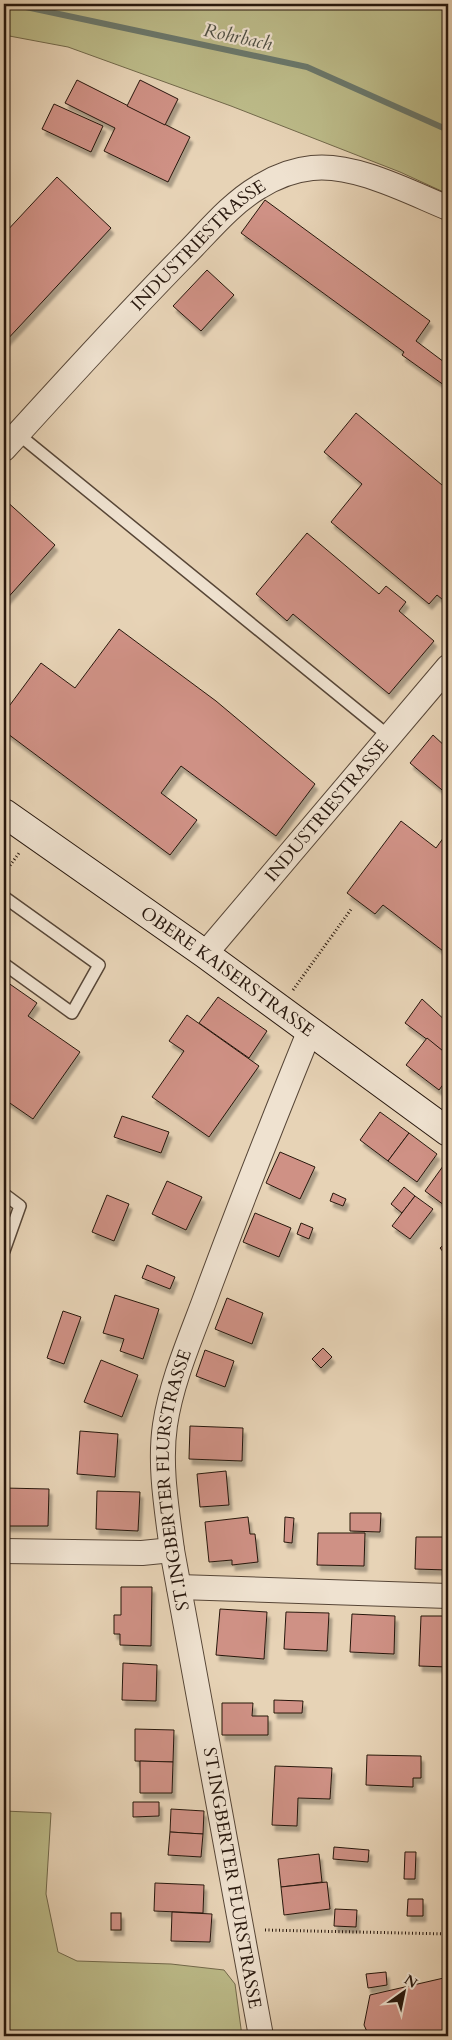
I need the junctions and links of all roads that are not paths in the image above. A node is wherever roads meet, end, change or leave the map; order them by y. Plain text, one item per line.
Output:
1 (448, 208) edge
2 (11, 442) edge
3 (448, 667) edge
4 (390, 737) junction
5 (4, 813) edge
6 (4, 897) edge
7 (205, 954) junction
8 (4, 964) edge
9 (310, 1030) junction
10 (448, 1132) edge
11 (4, 1194) edge
12 (4, 1251) edge
13 (4, 1550) edge
14 (172, 1550) junction
15 (179, 1587) junction
16 (448, 1596) edge
17 (261, 2036) edge

1 - 2 street, INDUSTRIESTRASSE
2 - 4 lane
3 - 4 street, INDUSTRIESTRASSE
4 - 7 street, INDUSTRIESTRASSE
5 - 7 main road, OBERE KAISERSTRASSE
6 - 8 lane
7 - 9 main road, OBERE KAISERSTRASSE
9 - 10 main road, OBERE KAISERSTRASSE
9 - 14 street, ST.INGBERTER FLURSTRASSE
11 - 12 lane
13 - 14 street
14 - 15 street, ST.INGBERTER FLURSTRASSE
15 - 16 street
15 - 17 street, ST.INGBERTER FLURSTRASSE

